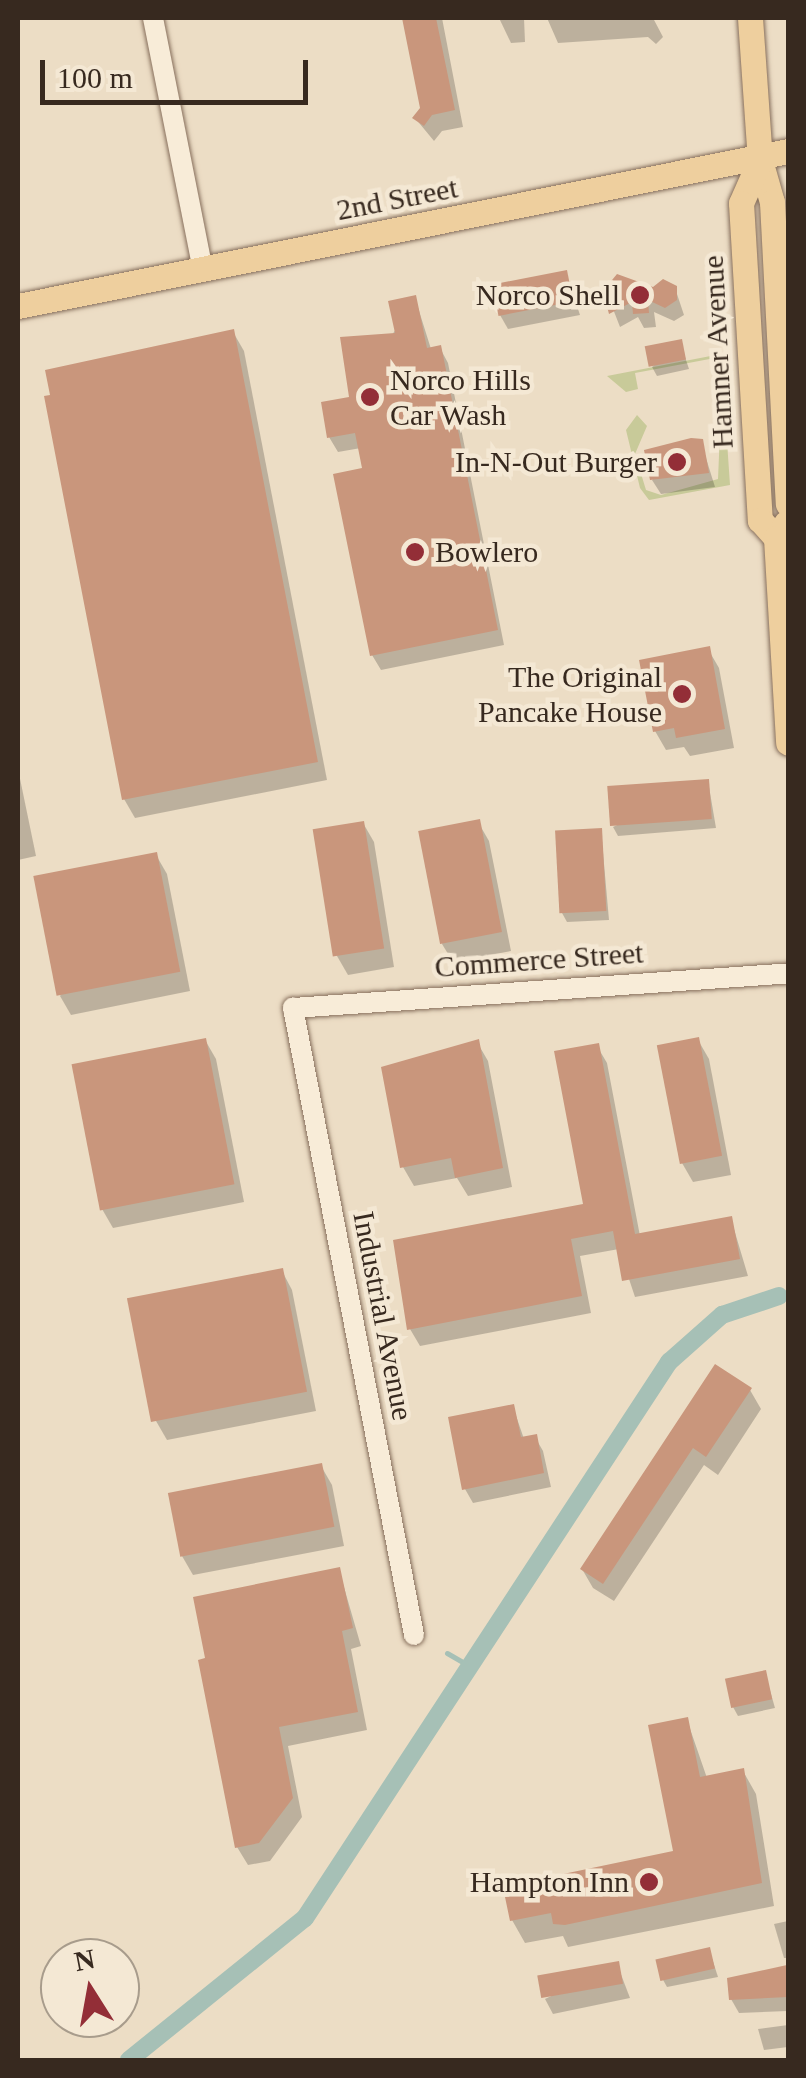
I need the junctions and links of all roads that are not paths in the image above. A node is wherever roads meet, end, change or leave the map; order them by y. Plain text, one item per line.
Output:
1 (153, 18) edge
2 (750, 18) edge
3 (788, 151) edge
4 (760, 160) junction
5 (202, 270) junction
6 (18, 306) edge
7 (788, 504) edge
8 (782, 528) edge
9 (788, 743) edge
10 (788, 973) edge
11 (294, 1008) joint
12 (414, 1635) dead end

1 - 5 street
2 - 4 main road, Hamner Avenue
3 - 4 main road, 2nd Street
4 - 5 main road, 2nd Street
4 - 7 main road, Hamner Avenue
4 - 8 main road, Hamner Avenue
5 - 6 main road, 2nd Street
8 - 9 main road, Hamner Avenue
10 - 11 street, Commerce Street
11 - 12 street, Industrial Avenue

